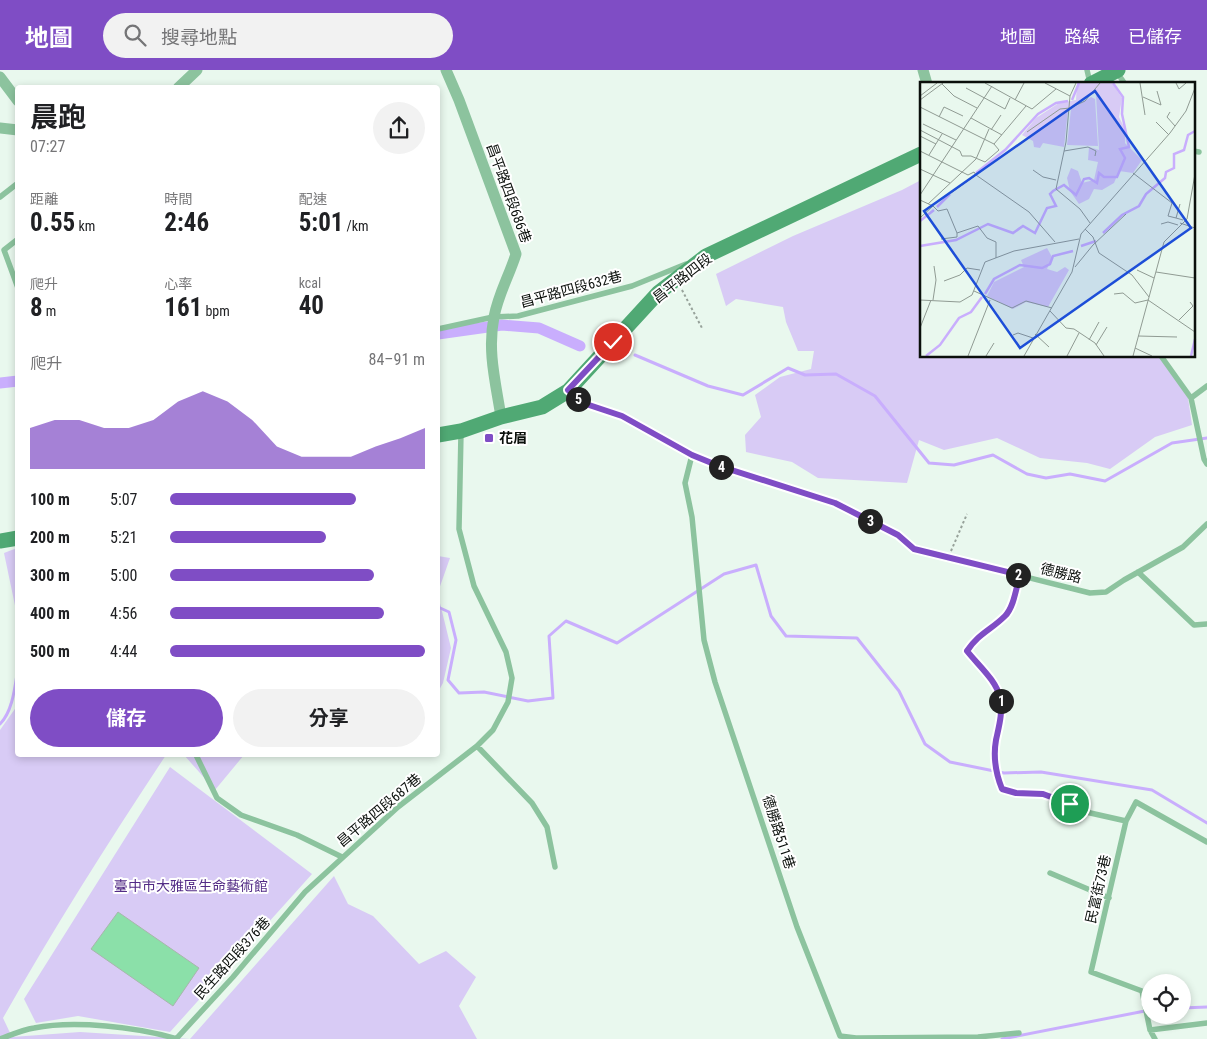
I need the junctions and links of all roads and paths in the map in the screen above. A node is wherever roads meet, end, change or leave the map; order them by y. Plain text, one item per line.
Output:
1 (197, 70) edge
2 (446, 70) edge
3 (1120, 75) edge
4 (0, 77) edge
5 (1097, 82) edge
6 (181, 85) edge
7 (15, 97) edge
8 (920, 154) edge
9 (15, 185) edge
10 (0, 197) edge
11 (15, 241) edge
12 (706, 256) junction
13 (676, 279) junction
14 (15, 280) edge
15 (494, 317) junction
16 (440, 328) edge
17 (702, 328) dead end
18 (1162, 358) edge
19 (1207, 386) edge
20 (568, 390) junction
21 (1191, 398) junction
22 (501, 417) junction
23 (461, 431) junction
24 (440, 435) edge
25 (692, 455) junction
26 (1207, 464) edge
27 (967, 514) dead end
28 (1207, 524) edge
29 (15, 538) edge
30 (0, 541) edge
31 (948, 557) junction
32 (1138, 572) junction
33 (1020, 575) junction
34 (1207, 624) edge
35 (477, 746) junction
36 (197, 757) edge
37 (1126, 821) junction
38 (1207, 842) edge
39 (342, 857) junction
40 (555, 867) dead end
41 (1050, 873) dead end
42 (305, 892) joint
43 (1108, 898) junction
44 (1207, 1023) edge
45 (1150, 1030) junction
46 (1020, 1033) dead end
47 (841, 1038) edge
48 (0, 1039) edge
49 (176, 1039) edge
50 (1155, 1039) edge

1 - 6 street
2 - 15 street, 昌平路四段686巷
3 - 5 street
4 - 7 street
8 - 12 street, 昌平路四段
9 - 10 lane
11 - 14 lane
12 - 13 street, 昌平路四段
12 - 15 lane, 昌平路四段632巷
13 - 17 path
13 - 20 street, 昌平路四段
15 - 16 lane, 昌平路四段632巷
15 - 22 street, 昌平路四段686巷
18 - 21 lane
19 - 21 lane
20 - 22 street, 昌平路四段
20 - 25 lane, 德勝路
21 - 26 lane
22 - 23 street, 昌平路四段
23 - 24 street, 昌平路四段
23 - 35 lane, 昌平路四段687巷
25 - 31 lane, 德勝路
25 - 47 lane, 德勝路511巷
27 - 31 path
28 - 32 lane, 德勝路
29 - 30 street
31 - 33 lane, 德勝路
32 - 33 lane, 德勝路
32 - 34 lane
33 - 37 lane
35 - 39 lane, 昌平路四段687巷
35 - 40 lane
36 - 39 lane
37 - 38 lane, 民富街73巷
37 - 43 lane, 民富街73巷
39 - 42 lane, 昌平路四段687巷
41 - 43 lane
42 - 49 lane, 民生路四段376巷
43 - 45 lane, 民富街73巷
44 - 45 lane
45 - 50 lane
46 - 47 lane, 德勝路511巷
48 - 49 lane

